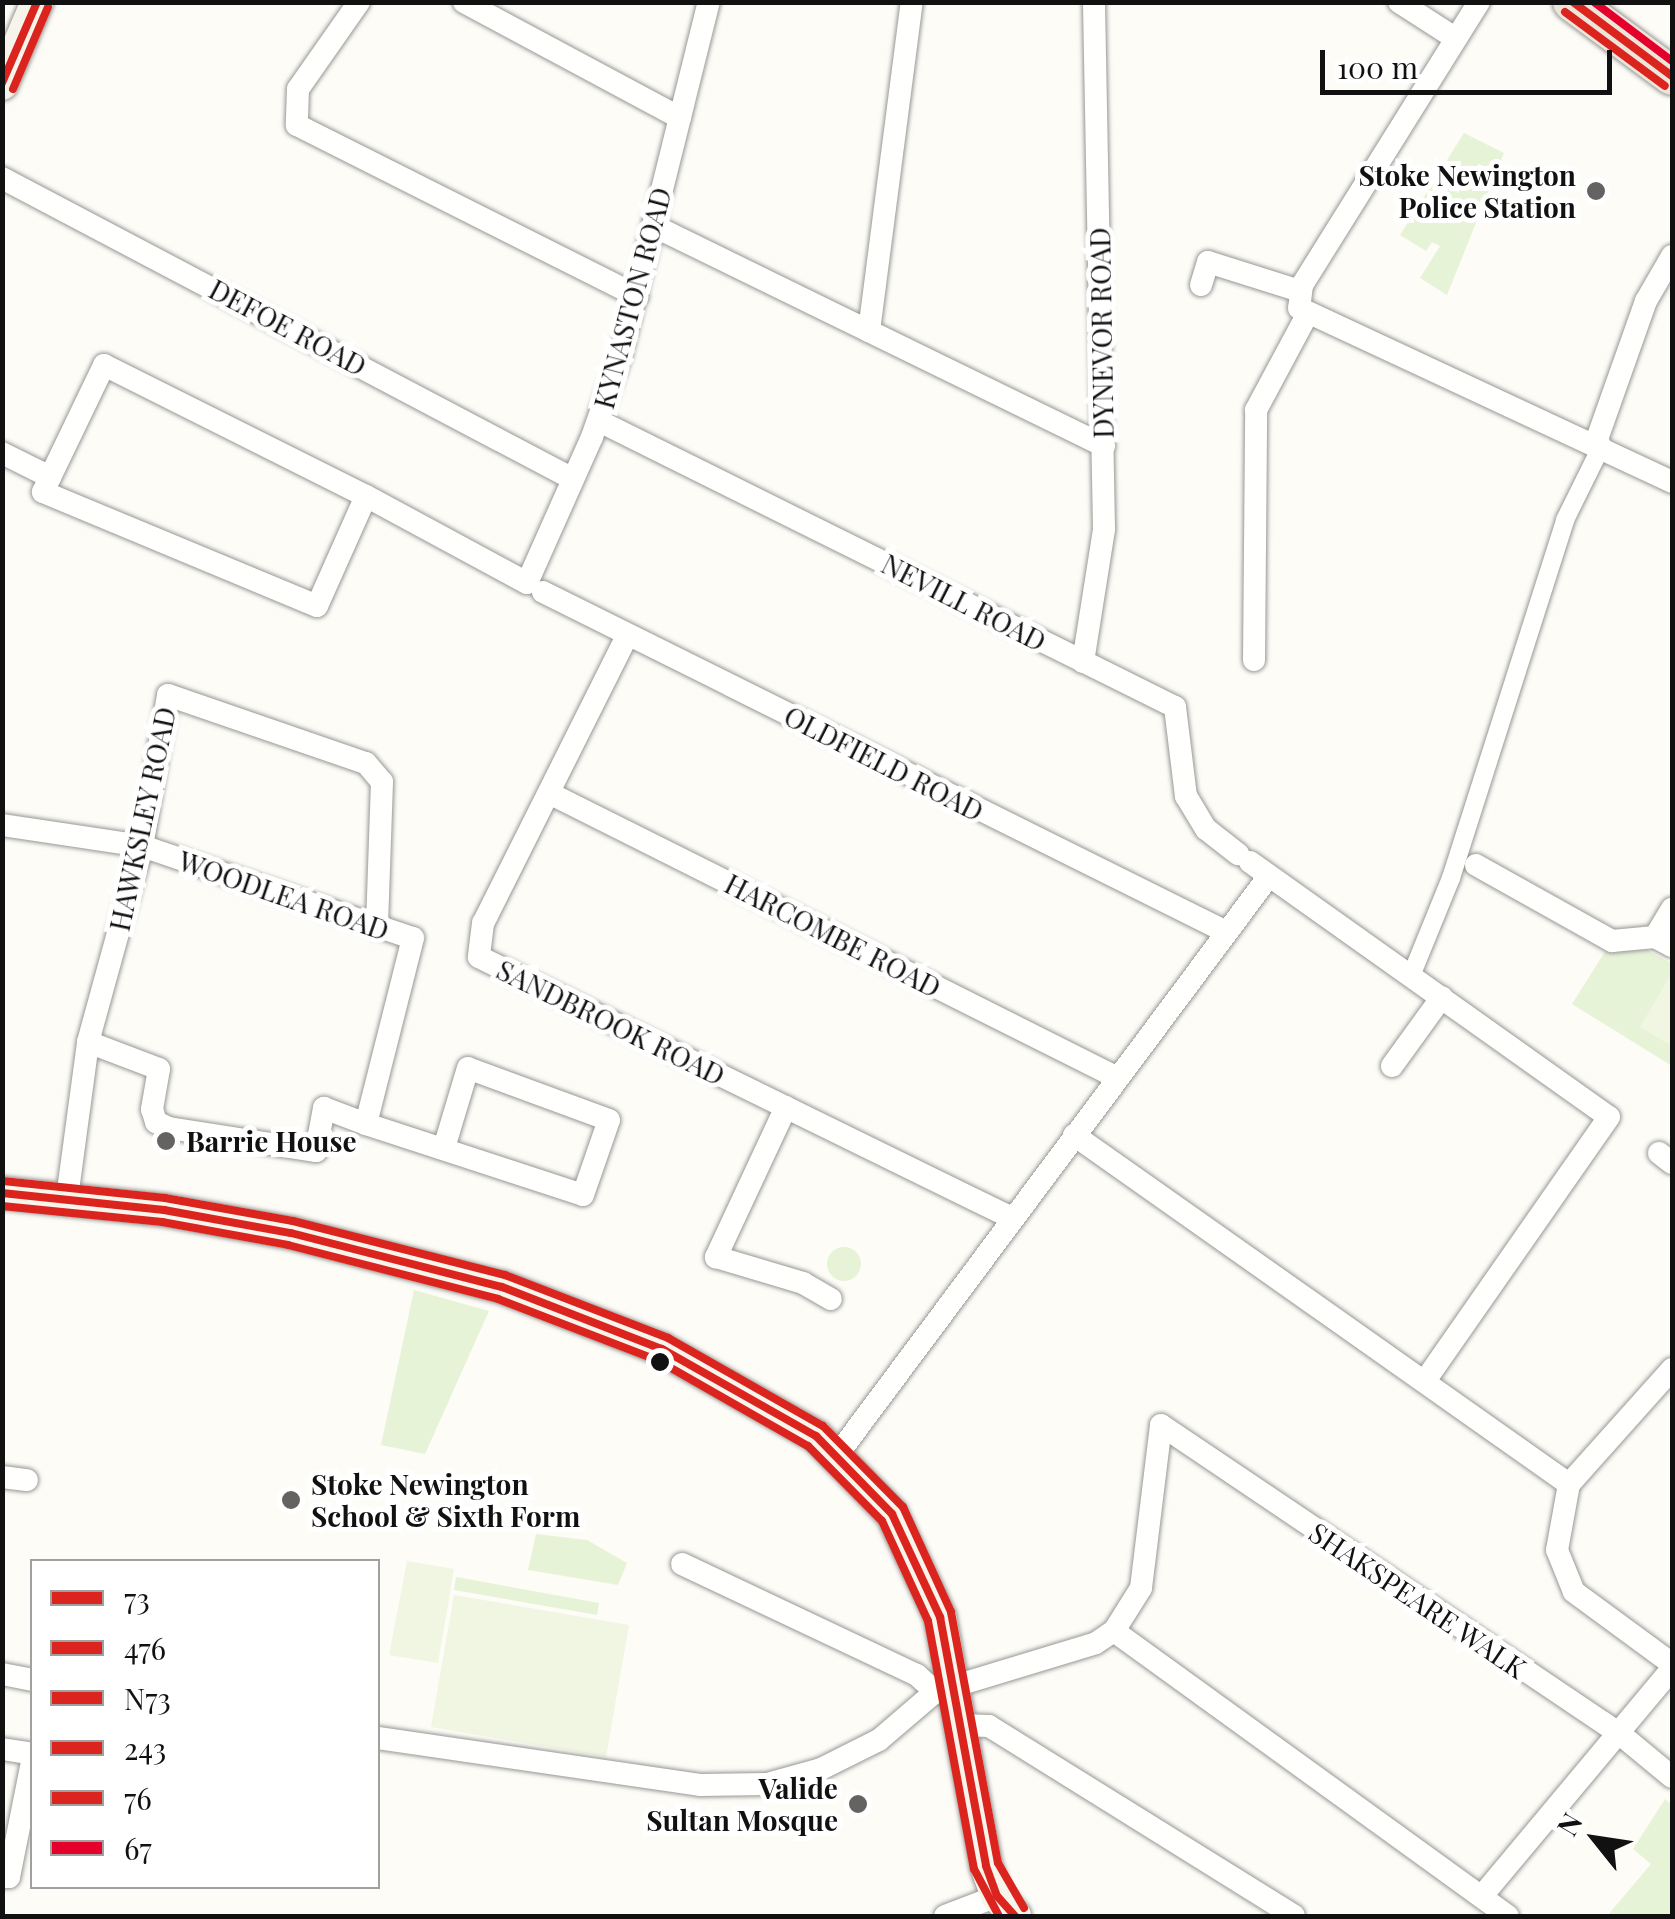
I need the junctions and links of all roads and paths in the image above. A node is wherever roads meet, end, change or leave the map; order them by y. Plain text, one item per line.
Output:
1 (37, 2) edge
2 (359, 2) edge
3 (464, 2) edge
4 (709, 2) edge
5 (912, 2) edge
6 (1094, 2) edge
7 (1398, 2) edge
8 (1480, 2) edge
9 (1572, 2) edge
10 (1455, 38) junction
11 (1672, 76) edge
12 (2, 84) edge
13 (680, 118) junction
14 (2, 178) edge
15 (654, 226) junction
16 (1672, 256) edge
17 (1201, 285) dead end
18 (637, 296) junction
19 (1304, 302) junction
20 (869, 331) junction
21 (598, 421) junction
22 (1599, 444) junction
23 (1104, 446) junction
24 (2, 453) edge
25 (50, 477) junction
26 (573, 478) junction
27 (1672, 482) edge
28 (366, 496) junction
29 (535, 588) junction
30 (628, 636) junction
31 (1254, 660) dead end
32 (1083, 662) junction
33 (550, 793) junction
34 (2, 825) edge
35 (142, 846) junction
36 (1476, 865) dead end
37 (1269, 876) junction
38 (1672, 909) edge
39 (377, 928) junction
40 (1226, 932) junction
41 (1664, 942) edge
42 (1410, 976) junction
43 (1442, 998) junction
44 (88, 1042) junction
45 (1392, 1066) dead end
46 (1116, 1077) junction
47 (786, 1107) junction
48 (366, 1124) junction
49 (1074, 1135) junction
50 (444, 1148) junction
51 (2, 1193) edge
52 (67, 1198) junction
53 (1010, 1217) junction
54 (831, 1299) dead end
55 (1672, 1369) edge
56 (1425, 1381) junction
57 (838, 1454) junction
58 (2, 1477) edge
59 (27, 1480) dead end
60 (1569, 1484) junction
61 (682, 1564) dead end
62 (1114, 1631) junction
63 (1672, 1667) edge
64 (2, 1674) edge
65 (30, 1680) edge
66 (944, 1689) junction
67 (960, 1725) junction
68 (1620, 1734) junction
69 (380, 1738) edge
70 (2, 1749) edge
71 (30, 1754) edge
72 (30, 1772) edge
73 (1672, 1777) edge
74 (2, 1878) edge
75 (1482, 1896) junction
76 (1007, 1910) edge
77 (945, 1916) edge
78 (1294, 1916) edge
79 (1508, 1916) edge

1 - 12 main road
2 - 18 street
3 - 13 street
4 - 13 street, KYNASTON ROAD
5 - 20 street
6 - 23 street, DYNEVOR ROAD
7 - 10 street
8 - 10 street
9 - 11 highway
10 - 19 street
13 - 15 street, KYNASTON ROAD
14 - 26 street, DEFOE ROAD
15 - 18 street, KYNASTON ROAD
15 - 20 street
16 - 22 street
17 - 19 street
18 - 21 street, KYNASTON ROAD
19 - 22 street
19 - 31 street
20 - 23 street
21 - 26 street, KYNASTON ROAD
21 - 32 street, NEVILL ROAD
22 - 27 street
22 - 42 street
23 - 32 street, DYNEVOR ROAD
24 - 25 street
25 - 28 street, OLDFIELD ROAD
25 - 28 street
26 - 29 street, KYNASTON ROAD
28 - 29 street, OLDFIELD ROAD
29 - 30 street, OLDFIELD ROAD
30 - 33 street, SANDBROOK ROAD
30 - 40 street, OLDFIELD ROAD
32 - 37 street, NEVILL ROAD
33 - 46 street, HARCOMBE ROAD
33 - 47 street, SANDBROOK ROAD
34 - 35 street, WOODLEA ROAD
35 - 39 street, WOODLEA ROAD
35 - 39 street, HAWKSLEY ROAD
35 - 44 street, HAWKSLEY ROAD
36 - 41 street
37 - 40 street
37 - 42 street, NEVILL ROAD
38 - 41 street
39 - 48 street, WOODLEA ROAD
40 - 46 street
42 - 43 street, NEVILL ROAD
43 - 45 street
43 - 56 street, NEVILL ROAD
44 - 48 street
44 - 52 street, HAWKSLEY ROAD
46 - 49 street
47 - 53 street, SANDBROOK ROAD
47 - 54 street
48 - 50 street
49 - 53 street
49 - 56 street
50 - 50 street
51 - 52 main road
52 - 57 main road
53 - 57 street
55 - 60 street
56 - 60 street
57 - 66 main road
58 - 59 street
60 - 63 street
61 - 66 street
62 - 66 street
62 - 68 street, SHAKSPEARE WALK
62 - 75 street
63 - 68 street
64 - 65 street
66 - 67 main road
66 - 69 street
67 - 76 main road
67 - 78 street
68 - 73 street, SHAKSPEARE WALK
68 - 75 street
70 - 71 street
72 - 74 street
75 - 79 street
76 - 77 street

